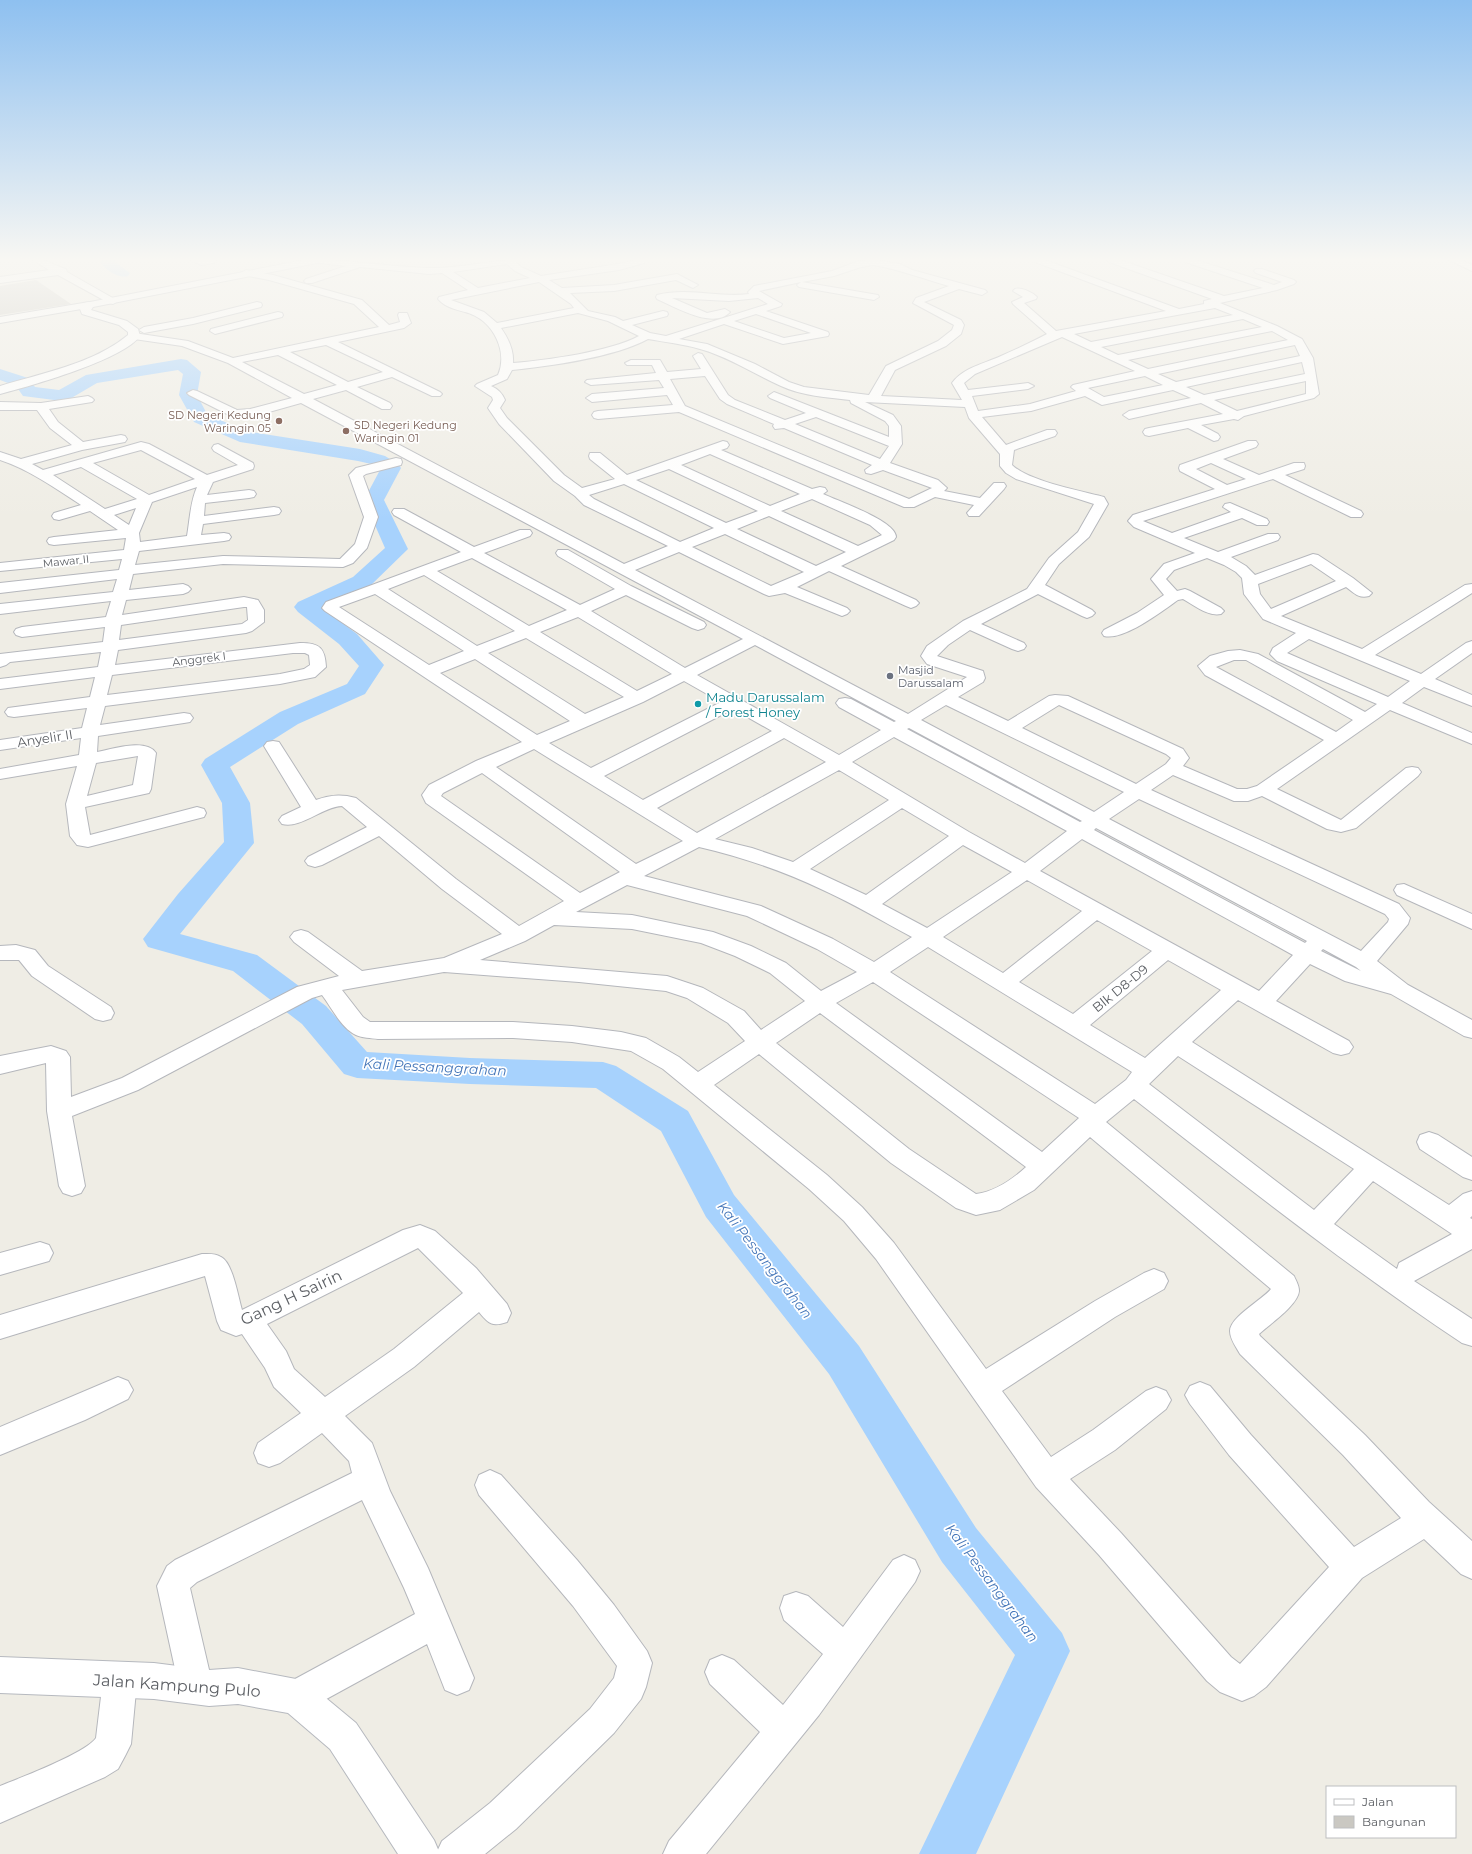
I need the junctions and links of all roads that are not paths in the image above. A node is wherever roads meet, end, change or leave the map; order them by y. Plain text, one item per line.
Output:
1 (116, 347) edge
2 (176, 347) edge
3 (195, 347) edge
4 (280, 347) edge
5 (300, 347) edge
6 (339, 347) edge
7 (505, 347) edge
8 (618, 347) edge
9 (704, 347) edge
10 (935, 347) edge
11 (1031, 347) edge
12 (1090, 347) edge
13 (1179, 347) edge
14 (1191, 347) edge
15 (1269, 347) edge
16 (1301, 347) edge
17 (283, 350) junction
18 (698, 356) dead end
19 (1215, 357) junction
20 (1307, 358) junction
21 (1115, 359) junction
22 (232, 361) junction
23 (631, 363) dead end
24 (507, 367) junction
25 (1245, 371) junction
26 (709, 372) junction
27 (1143, 372) junction
28 (393, 373) junction
29 (663, 376) junction
30 (1311, 376) junction
31 (590, 382) dead end
32 (346, 386) junction
33 (1028, 386) dead end
34 (1172, 386) junction
35 (0, 390) edge
36 (670, 391) junction
37 (1086, 392) junction
38 (193, 393) dead end
39 (436, 394) dead end
40 (774, 396) dead end
41 (844, 396) junction
42 (302, 398) junction
43 (592, 398) dead end
44 (873, 399) junction
45 (88, 400) dead end
46 (1203, 400) junction
47 (286, 402) junction
48 (969, 404) junction
49 (0, 406) edge
50 (386, 406) dead end
51 (41, 407) junction
52 (1031, 407) junction
53 (680, 408) junction
54 (816, 413) junction
55 (598, 415) dead end
56 (1042, 415) dead end
57 (1129, 415) dead end
58 (1234, 415) junction
59 (784, 424) junction
60 (1190, 424) junction
61 (1253, 424) dead end
62 (1055, 427) dead end
63 (1149, 432) dead end
64 (747, 437) junction
65 (1214, 437) dead end
66 (126, 438) dead end
67 (896, 444) junction
68 (1252, 444) dead end
69 (81, 446) junction
70 (218, 448) dead end
71 (711, 450) junction
72 (1007, 454) junction
73 (0, 456) edge
74 (595, 456) dead end
75 (1210, 458) junction
76 (419, 460) junction
77 (21, 463) junction
78 (83, 463) junction
79 (392, 464) junction
80 (669, 464) junction
81 (883, 465) junction
82 (1299, 466) dead end
83 (42, 474) junction
84 (1273, 474) junction
85 (850, 479) junction
86 (1258, 479) junction
87 (625, 480) junction
88 (207, 481) junction
89 (999, 486) dead end
90 (1225, 489) junction
91 (580, 493) junction
92 (934, 493) junction
93 (249, 494) dead end
94 (812, 494) junction
95 (1204, 495) junction
96 (147, 499) junction
97 (198, 500) junction
98 (497, 502) junction
99 (983, 503) junction
100 (480, 509) junction
101 (97, 510) junction
102 (274, 511) dead end
103 (769, 511) junction
104 (398, 512) dead end
105 (1242, 513) junction
106 (1356, 514) dead end
107 (972, 515) dead end
108 (59, 516) dead end
109 (786, 519) junction
110 (197, 521) junction
111 (1262, 522) dead end
112 (772, 525) dead end
113 (726, 529) junction
114 (758, 531) dead end
115 (525, 533) junction
116 (1272, 536) dead end
117 (744, 537) junction
118 (224, 538) dead end
119 (1171, 538) junction
120 (193, 540) junction
121 (569, 540) junction
122 (54, 541) dead end
123 (553, 547) junction
124 (680, 547) junction
125 (858, 552) junction
126 (473, 553) junction
127 (1213, 555) junction
128 (130, 556) junction
129 (830, 566) junction
130 (0, 567) edge
131 (624, 569) junction
132 (426, 570) junction
133 (816, 572) junction
134 (1251, 581) junction
135 (1348, 581) junction
136 (1035, 586) junction
137 (784, 587) junction
138 (0, 588) edge
139 (376, 588) junction
140 (1470, 588) dead end
141 (183, 589) dead end
142 (626, 589) junction
143 (1364, 593) dead end
144 (120, 596) junction
145 (1173, 596) junction
146 (911, 603) dead end
147 (0, 609) edge
148 (579, 611) junction
149 (842, 611) dead end
150 (1216, 611) dead end
151 (1087, 614) dead end
152 (1268, 616) junction
153 (113, 621) junction
154 (969, 624) junction
155 (22, 632) dead end
156 (529, 632) junction
157 (1110, 632) dead end
158 (1308, 632) junction
159 (748, 643) junction
160 (111, 646) junction
161 (1018, 646) dead end
162 (1472, 646) edge
163 (476, 653) junction
164 (1364, 655) junction
165 (0, 662) edge
166 (105, 670) junction
167 (427, 672) junction
168 (686, 675) junction
169 (1423, 680) junction
170 (0, 684) edge
171 (637, 698) junction
172 (946, 698) junction
173 (1472, 701) edge
174 (734, 702) junction
175 (98, 703) junction
176 (1389, 703) junction
177 (14, 712) dead end
178 (184, 718) dead end
179 (1366, 720) junction
180 (583, 721) junction
181 (901, 725) junction
182 (1008, 729) junction
183 (90, 731) junction
184 (785, 731) junction
185 (1472, 739) edge
186 (1337, 740) junction
187 (535, 742) junction
188 (0, 745) edge
189 (273, 746) dead end
190 (88, 759) junction
191 (839, 762) junction
192 (482, 765) junction
193 (1172, 768) junction
194 (1412, 772) dead end
195 (0, 774) edge
196 (592, 775) junction
197 (1264, 790) junction
198 (1137, 791) junction
199 (901, 800) junction
200 (75, 804) junction
201 (643, 808) junction
202 (312, 809) junction
203 (197, 813) dead end
204 (289, 820) dead end
205 (1088, 826) junction
206 (380, 828) junction
207 (962, 836) junction
208 (697, 841) junction
209 (315, 861) dead end
210 (795, 870) junction
211 (1027, 871) junction
212 (630, 876) junction
213 (1404, 890) dead end
214 (579, 902) junction
215 (866, 905) junction
216 (1097, 910) junction
217 (551, 918) junction
218 (1472, 922) edge
219 (518, 936) junction
220 (302, 937) dead end
221 (928, 937) junction
222 (1314, 946) junction
223 (1168, 950) junction
224 (0, 953) edge
225 (1364, 962) junction
226 (444, 965) junction
227 (874, 972) junction
228 (358, 979) junction
229 (1003, 984) junction
230 (327, 986) junction
231 (1236, 989) junction
232 (1400, 990) junction
233 (820, 1002) junction
234 (1262, 1002) junction
235 (103, 1013) dead end
236 (1073, 1026) junction
237 (1472, 1030) edge
238 (759, 1042) junction
239 (1177, 1044) junction
240 (1342, 1047) dead end
241 (0, 1064) edge
242 (1140, 1078) junction
243 (698, 1084) junction
244 (59, 1111) junction
245 (1093, 1120) junction
246 (1429, 1142) dead end
247 (1043, 1166) junction
248 (1371, 1167) junction
249 (1472, 1170) edge
250 (72, 1186) dead end
251 (1472, 1201) edge
252 (1450, 1219) junction
253 (1316, 1226) junction
254 (1472, 1233) edge
255 (1472, 1236) edge
256 (40, 1253) dead end
257 (0, 1264) edge
258 (1408, 1271) dead end
259 (1154, 1281) dead end
260 (248, 1320) junction
261 (0, 1327) edge
262 (1472, 1334) edge
263 (983, 1387) junction
264 (118, 1390) dead end
265 (1200, 1395) dead end
266 (1156, 1400) dead end
267 (323, 1414) junction
268 (0, 1441) edge
269 (269, 1453) dead end
270 (1047, 1477) junction
271 (370, 1480) junction
272 (490, 1485) dead end
273 (1426, 1520) junction
274 (1472, 1563) edge
275 (1351, 1567) junction
276 (904, 1571) dead end
277 (796, 1608) dead end
278 (434, 1622) junction
279 (845, 1651) junction
280 (722, 1672) dead end
281 (0, 1676) edge
282 (457, 1678) dead end
283 (120, 1680) junction
284 (196, 1687) junction
285 (296, 1697) junction
286 (784, 1730) junction
287 (0, 1805) edge
288 (420, 1854) edge
289 (455, 1854) edge
290 (682, 1854) edge

1 - 35 main road
2 - 47 street
3 - 22 street
4 - 17 street
5 - 17 street
6 - 28 street
7 - 24 street
8 - 24 street
9 - 41 street
10 - 44 street
11 - 48 street
12 - 21 street
13 - 21 street
14 - 19 street
15 - 19 street
16 - 20 street
17 - 22 street
17 - 32 street
18 - 26 street
19 - 25 street
19 - 27 street
20 - 25 street
20 - 30 street
21 - 27 street
22 - 42 street
23 - 29 street
24 - 91 street
25 - 34 street
26 - 29 street
26 - 59 street
27 - 34 street
27 - 37 street
28 - 32 street
28 - 39 street
29 - 31 street
29 - 36 street
30 - 46 street
30 - 58 street
32 - 42 street
32 - 50 street
33 - 48 street
34 - 37 street
34 - 46 street
36 - 43 street
36 - 53 street
37 - 52 street
38 - 47 street
40 - 54 street
41 - 44 street
41 - 67 street
42 - 47 street
42 - 76 street
44 - 48 street
45 - 51 street
46 - 57 street
46 - 58 street
47 - 79 street
48 - 52 street
48 - 72 street
49 - 51 street
51 - 69 street
52 - 56 street
53 - 55 street
53 - 64 street
54 - 59 street
54 - 67 street
58 - 60 street
58 - 61 street
59 - 64 street
59 - 81 street
60 - 63 street
60 - 65 street
62 - 72 street
64 - 71 street
64 - 85 street
66 - 69 street
67 - 81 street
68 - 75 street
69 - 77 street
70 - 88 street
71 - 80 street
71 - 94 street
72 - 136 street
73 - 77 street
74 - 87 street
75 - 86 street
75 - 90 street
76 - 79 street
76 - 98 street
77 - 83 street
78 - 83 street
78 - 88 street
78 - 96 street
79 - 100 street
79 - 128 street
80 - 87 street
80 - 103 street
81 - 85 street
81 - 92 street
82 - 84 street
83 - 101 street
84 - 86 street
84 - 106 street
85 - 92 street
85 - 94 street
86 - 90 street
87 - 91 street
87 - 113 street
88 - 96 street
88 - 97 street
89 - 99 street
90 - 95 street
91 - 124 street
92 - 99 street
93 - 97 street
94 - 103 street
94 - 125 street
95 - 105 street
95 - 119 street
96 - 101 street
96 - 128 street
97 - 110 street
98 - 100 street
98 - 121 street
99 - 107 street
100 - 115 street
101 - 108 street
101 - 128 street
102 - 110 street
103 - 109 street
103 - 113 street
104 - 126 street
105 - 111 street
105 - 119 street
109 - 112 street
109 - 125 street
110 - 120 street
113 - 117 street
113 - 124 street
114 - 117 street
115 - 123 street
115 - 126 street
116 - 127 street
117 - 133 street
118 - 120 street
119 - 127 street
120 - 128 street
121 - 123 street
121 - 131 street
122 - 128 street
123 - 142 street
124 - 131 street
124 - 137 street
125 - 129 street
126 - 132 street
126 - 148 street
127 - 134 street
127 - 145 street
128 - 130 street, Mawar II
128 - 138 street
128 - 144 street
129 - 133 street
129 - 146 street
131 - 159 street
132 - 139 street
132 - 156 street
133 - 137 street
134 - 135 street
134 - 152 street
135 - 143 street
135 - 152 street
136 - 151 street
136 - 154 street
137 - 149 street
139 - 163 street
139 - 167 street
140 - 164 street
141 - 144 street
142 - 148 street
142 - 159 street
144 - 147 street
144 - 153 street
145 - 150 street
145 - 157 street
148 - 156 street
148 - 168 street
152 - 158 street
153 - 155 street
153 - 160 street
153 - 160 street
154 - 161 street
154 - 172 street
156 - 163 street
156 - 171 street
158 - 164 street
158 - 176 street
159 - 168 street
159 - 181 street
160 - 165 street
160 - 166 street
162 - 169 street
163 - 167 street
163 - 180 street
164 - 169 street
166 - 170 street, Anggrek I
166 - 175 street
166 - 175 street, Anggrek I
167 - 187 street
168 - 171 street
168 - 174 street
169 - 173 street
169 - 176 street
171 - 180 street
172 - 181 street
172 - 182 street
174 - 184 street
174 - 196 street
175 - 177 street
175 - 183 street
176 - 179 street
176 - 185 street
178 - 183 street, Anyelir II
179 - 186 street
179 - 186 street
180 - 187 street
181 - 191 street
181 - 205 street
182 - 193 street
182 - 198 street
183 - 188 street, Anyelir II
183 - 190 street
184 - 191 street
184 - 201 street
186 - 197 street
187 - 192 street
187 - 196 street
189 - 202 street
190 - 195 street
190 - 200 street
190 - 200 street
191 - 199 street
191 - 208 street
192 - 212 street
192 - 214 street
193 - 197 street
193 - 198 street
194 - 197 street
196 - 201 street
198 - 205 street
198 - 225 street
199 - 207 street
199 - 210 street
200 - 203 street
201 - 208 street
202 - 204 street
202 - 206 street
205 - 211 street
205 - 222 street
206 - 209 street
206 - 219 street
207 - 211 street
207 - 215 street
208 - 210 street
208 - 212 street
210 - 215 street
211 - 216 street
211 - 221 street
212 - 214 street
212 - 227 street
213 - 218 street
214 - 217 street
215 - 221 street
216 - 223 street
216 - 229 street
217 - 219 street
217 - 233 street
219 - 226 street
220 - 228 street
221 - 227 street
221 - 229 street
222 - 225 street
222 - 232 street
222 - 234 street
223 - 231 street
223 - 236 street, Blk D8-D9
224 - 235 street
225 - 232 street
226 - 228 street
226 - 238 street
227 - 233 street
227 - 245 street
228 - 230 street
229 - 236 street
230 - 243 street
230 - 244 street
231 - 234 street
231 - 239 street
232 - 237 street
233 - 238 street
233 - 247 street
234 - 240 street
236 - 242 street
238 - 243 street
238 - 247 street
239 - 242 street
239 - 248 street
241 - 244 street
242 - 245 street
242 - 253 street
243 - 263 street
244 - 250 street
245 - 247 street
245 - 273 street
246 - 249 street
248 - 252 street
248 - 253 street
251 - 252 street
252 - 254 street
253 - 262 street
255 - 258 street
256 - 257 street
259 - 263 street
260 - 261 street, Gang H Sairin
260 - 267 street
260 - 267 street, Gang H Sairin
263 - 270 street
264 - 268 street
265 - 275 street
266 - 270 street
267 - 269 street
267 - 271 street
270 - 275 street
271 - 278 street
271 - 284 street
272 - 289 street
273 - 274 street
273 - 275 street
276 - 279 street
277 - 279 street
278 - 282 street
278 - 285 street
279 - 286 street
280 - 286 street
281 - 283 main road, Jalan Kampung Pulo
283 - 284 main road, Jalan Kampung Pulo
283 - 287 street
284 - 285 main road, Jalan Kampung Pulo
285 - 288 main road, Jalan Kampung Pulo
286 - 290 street

